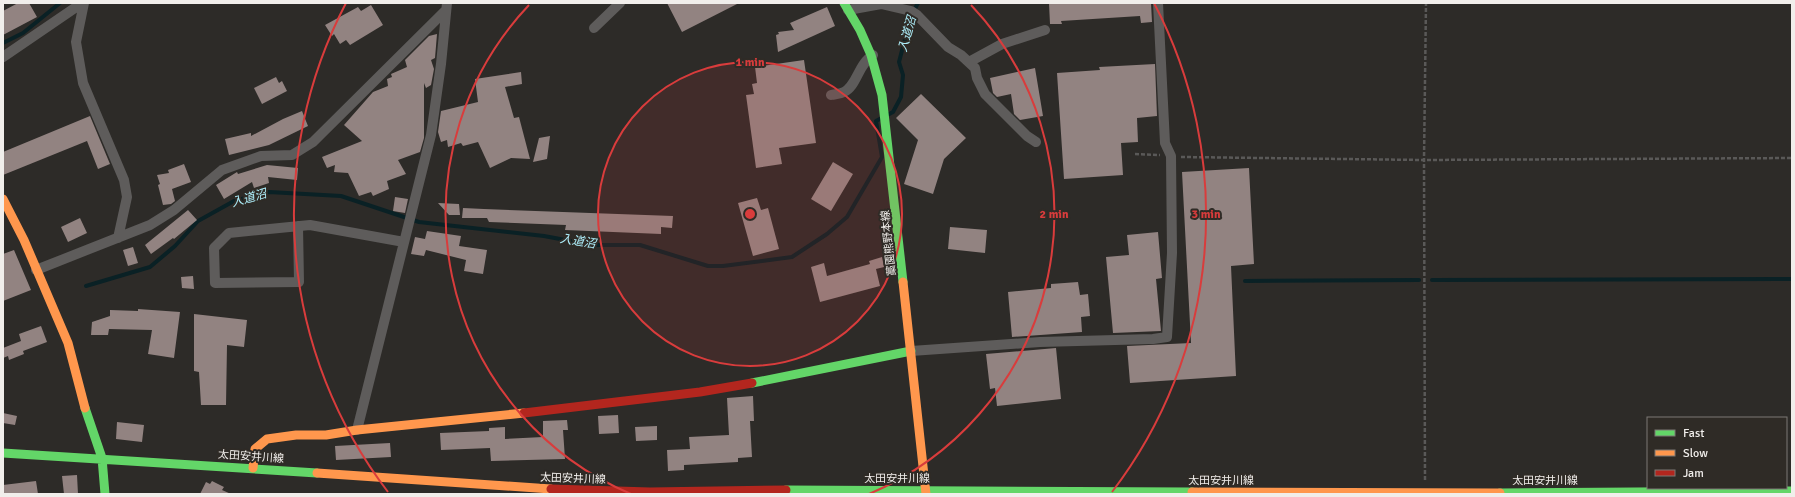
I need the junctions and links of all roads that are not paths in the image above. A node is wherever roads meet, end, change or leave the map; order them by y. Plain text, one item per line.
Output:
1 (83, 3) edge
2 (620, 3) edge
3 (1158, 3) edge
4 (846, 6) edge
5 (446, 7) edge
6 (594, 28) dead end
7 (1046, 30) dead end
8 (873, 55) junction
9 (3, 57) edge
10 (969, 62) junction
11 (831, 95) dead end
12 (1036, 142) dead end
13 (3, 199) edge
14 (298, 226) junction
15 (118, 238) junction
16 (404, 242) junction
17 (36, 270) junction
18 (912, 351) junction
19 (357, 430) junction
20 (3, 453) edge
21 (102, 458) junction
22 (253, 468) junction
23 (1792, 491) edge
24 (926, 492) edge
25 (1425, 493) edge
26 (105, 494) edge

1 - 9 street
1 - 15 street
2 - 6 street
3 - 18 street
4 - 8 main road, 藁園熊野本線
4 - 10 street
5 - 15 street
5 - 16 street
7 - 10 street
8 - 11 street
8 - 18 main road, 藁園熊野本線
10 - 12 street
13 - 17 main road
14 - 14 street
14 - 16 street
15 - 17 street
16 - 19 street
17 - 21 main road
18 - 19 main road
18 - 24 main road, 藁園熊野本線
19 - 22 main road
20 - 21 main road, 太田安井川線
21 - 22 main road, 太田安井川線
21 - 26 main road
22 - 24 main road, 太田安井川線
23 - 25 main road, 太田安井川線
24 - 25 main road, 太田安井川線

